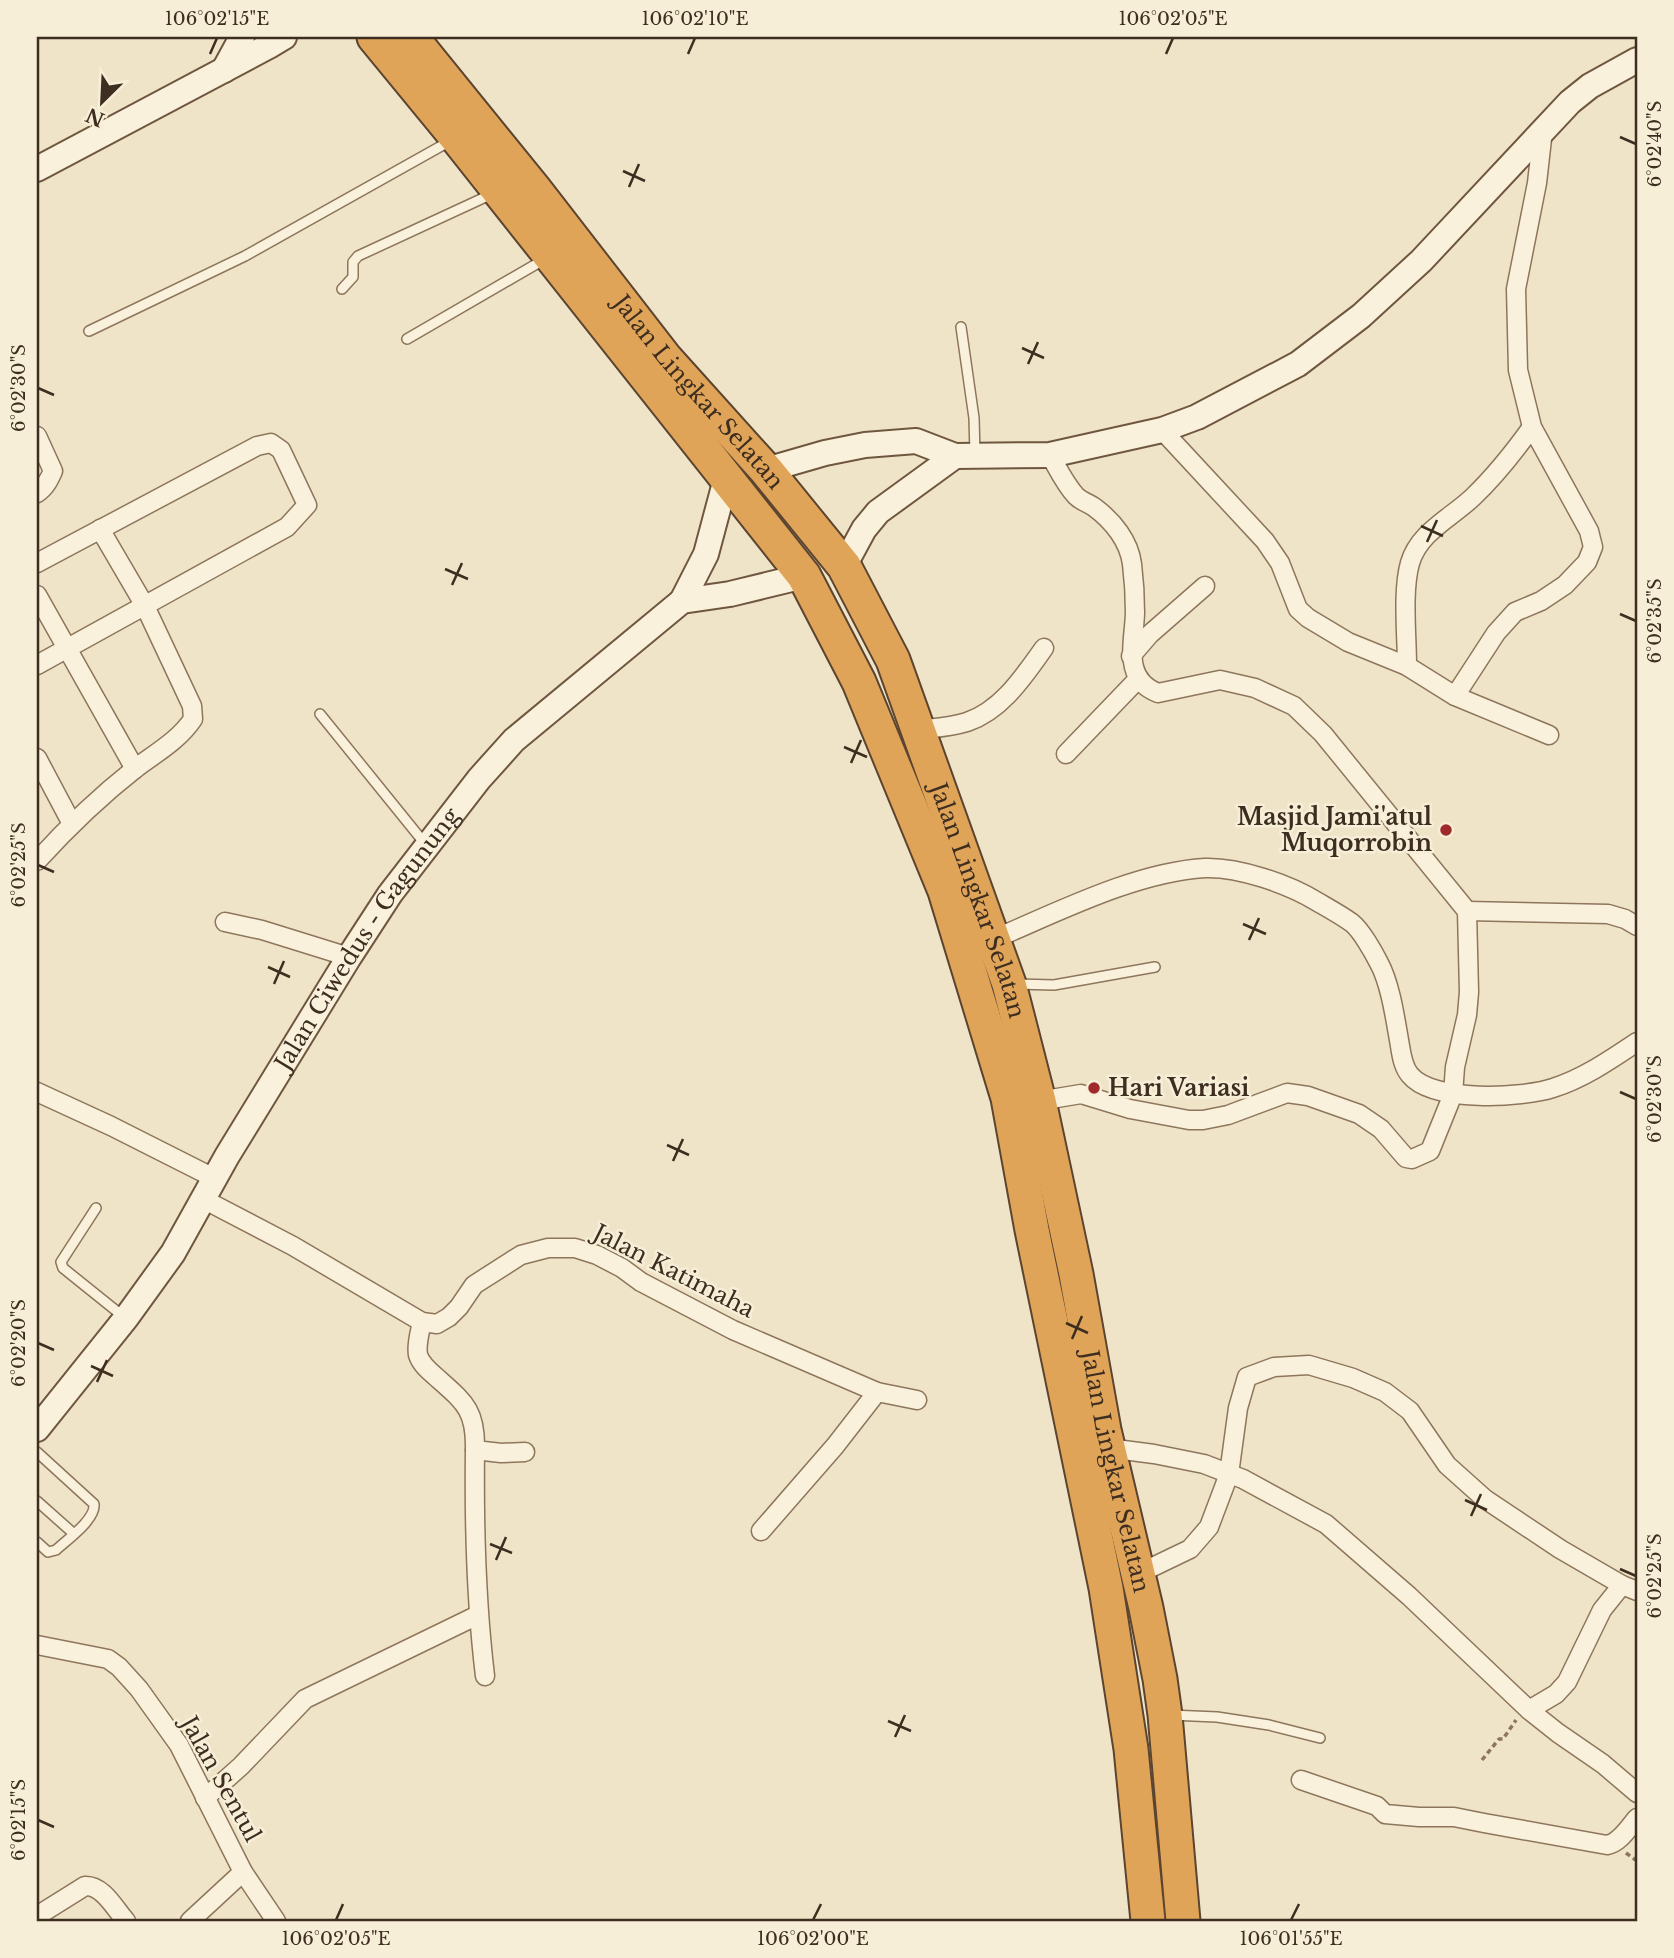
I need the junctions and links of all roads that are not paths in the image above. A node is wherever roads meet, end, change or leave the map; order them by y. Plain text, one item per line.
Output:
1 (242, 37) edge
2 (284, 37) edge
3 (374, 37) edge
4 (411, 37) edge
5 (1637, 60) edge
6 (224, 70) junction
7 (1543, 130) junction
8 (457, 138) junction
9 (37, 169) edge
10 (510, 183) junction
11 (550, 256) junction
12 (342, 289) dead end
13 (961, 327) dead end
14 (89, 331) dead end
15 (407, 339) dead end
16 (1532, 427) junction
17 (1162, 430) junction
18 (37, 436) edge
19 (1050, 455) junction
20 (965, 456) junction
21 (766, 470) junction
22 (726, 479) junction
23 (37, 493) edge
24 (100, 529) junction
25 (37, 563) edge
26 (844, 566) junction
27 (804, 576) junction
28 (1205, 586) dead end
29 (37, 595) edge
30 (682, 601) junction
31 (145, 606) junction
32 (68, 648) junction
33 (1044, 648) dead end
34 (1131, 656) junction
35 (37, 666) edge
36 (1407, 666) junction
37 (1138, 679) junction
38 (1455, 696) junction
39 (320, 714) dead end
40 (918, 730) junction
41 (1549, 735) dead end
42 (1066, 754) dead end
43 (37, 758) edge
44 (135, 769) junction
45 (72, 822) junction
46 (427, 846) junction
47 (37, 861) edge
48 (1467, 911) junction
49 (225, 922) dead end
50 (1637, 926) edge
51 (994, 939) junction
52 (349, 957) junction
53 (1155, 967) dead end
54 (1009, 984) junction
55 (976, 991) junction
56 (1637, 1042) edge
57 (37, 1092) edge
58 (1453, 1094) junction
59 (1039, 1101) junction
60 (209, 1189) junction
61 (96, 1208) dead end
62 (126, 1318) junction
63 (422, 1322) junction
64 (877, 1392) junction
65 (917, 1400) dead end
66 (39, 1422) edge
67 (1108, 1448) junction
68 (475, 1450) junction
69 (37, 1452) edge
70 (525, 1452) dead end
71 (1230, 1474) junction
72 (37, 1502) edge
73 (761, 1531) dead end
74 (73, 1533) junction
75 (37, 1542) edge
76 (1138, 1574) junction
77 (1630, 1588) edge
78 (478, 1615) junction
79 (37, 1645) edge
80 (485, 1676) dead end
81 (1527, 1709) junction
82 (1165, 1715) junction
83 (1320, 1738) dead end
84 (1301, 1780) dead end
85 (1637, 1793) edge
86 (205, 1798) junction
87 (1637, 1818) edge
88 (243, 1872) junction
89 (37, 1916) edge
90 (126, 1921) edge
91 (190, 1921) edge
92 (276, 1921) edge
93 (1148, 1921) edge
94 (1183, 1921) edge

1 - 6 street
2 - 6 street
3 - 8 highway, Jalan Lingkar Selatan
4 - 10 highway, Jalan Lingkar Selatan
5 - 7 street
6 - 9 street
7 - 16 street
7 - 17 street
8 - 10 highway, Jalan Lingkar Selatan
8 - 14 lane
10 - 11 highway, Jalan Lingkar Selatan
10 - 12 lane
10 - 21 highway, Jalan Lingkar Selatan
11 - 15 lane
11 - 22 highway, Jalan Lingkar Selatan
13 - 20 lane
16 - 36 street
16 - 38 street
17 - 19 street
17 - 36 street
18 - 23 street
19 - 20 street
19 - 34 street
20 - 21 street
20 - 26 street
21 - 26 highway, Jalan Lingkar Selatan
22 - 27 highway, Jalan Lingkar Selatan
22 - 30 street
24 - 25 street
24 - 31 street
24 - 31 street
26 - 40 highway, Jalan Lingkar Selatan
27 - 30 street
27 - 55 highway, Jalan Lingkar Selatan
28 - 34 street
29 - 32 street
30 - 46 street, Jalan Ciwedus - Gagunung
31 - 32 street
31 - 44 street
32 - 35 street
32 - 44 street
33 - 40 street
34 - 37 street
36 - 38 street
37 - 42 street
37 - 48 street
38 - 41 street
39 - 46 lane
40 - 51 highway, Jalan Lingkar Selatan
43 - 45 street
44 - 45 street
45 - 47 street
46 - 52 street, Jalan Ciwedus - Gagunung
48 - 50 street
48 - 58 street
49 - 52 street
51 - 54 highway, Jalan Lingkar Selatan
51 - 58 street
52 - 60 street, Jalan Ciwedus - Gagunung
53 - 54 lane
54 - 55 highway
54 - 59 highway, Jalan Lingkar Selatan
55 - 93 highway, Jalan Lingkar Selatan
56 - 58 street
57 - 60 street
58 - 59 street
59 - 67 highway, Jalan Lingkar Selatan
60 - 62 street, Jalan Ciwedus - Gagunung
60 - 63 street
61 - 62 lane
62 - 66 street, Jalan Ciwedus - Gagunung
63 - 64 street, Jalan Katimaha
63 - 68 street
64 - 65 street, Jalan Katimaha
64 - 73 street
67 - 71 street
67 - 76 highway, Jalan Lingkar Selatan
68 - 70 street
68 - 78 street
69 - 74 lane
71 - 76 street
71 - 77 street
71 - 81 street
72 - 74 lane
74 - 75 lane
76 - 82 highway, Jalan Lingkar Selatan
77 - 81 street
78 - 80 street
78 - 86 street
79 - 86 street, Jalan Sentul
81 - 85 street
82 - 83 lane
82 - 94 highway, Jalan Lingkar Selatan
84 - 87 street
86 - 88 street, Jalan Sentul
88 - 91 street
88 - 92 street, Jalan Sentul
89 - 90 street

